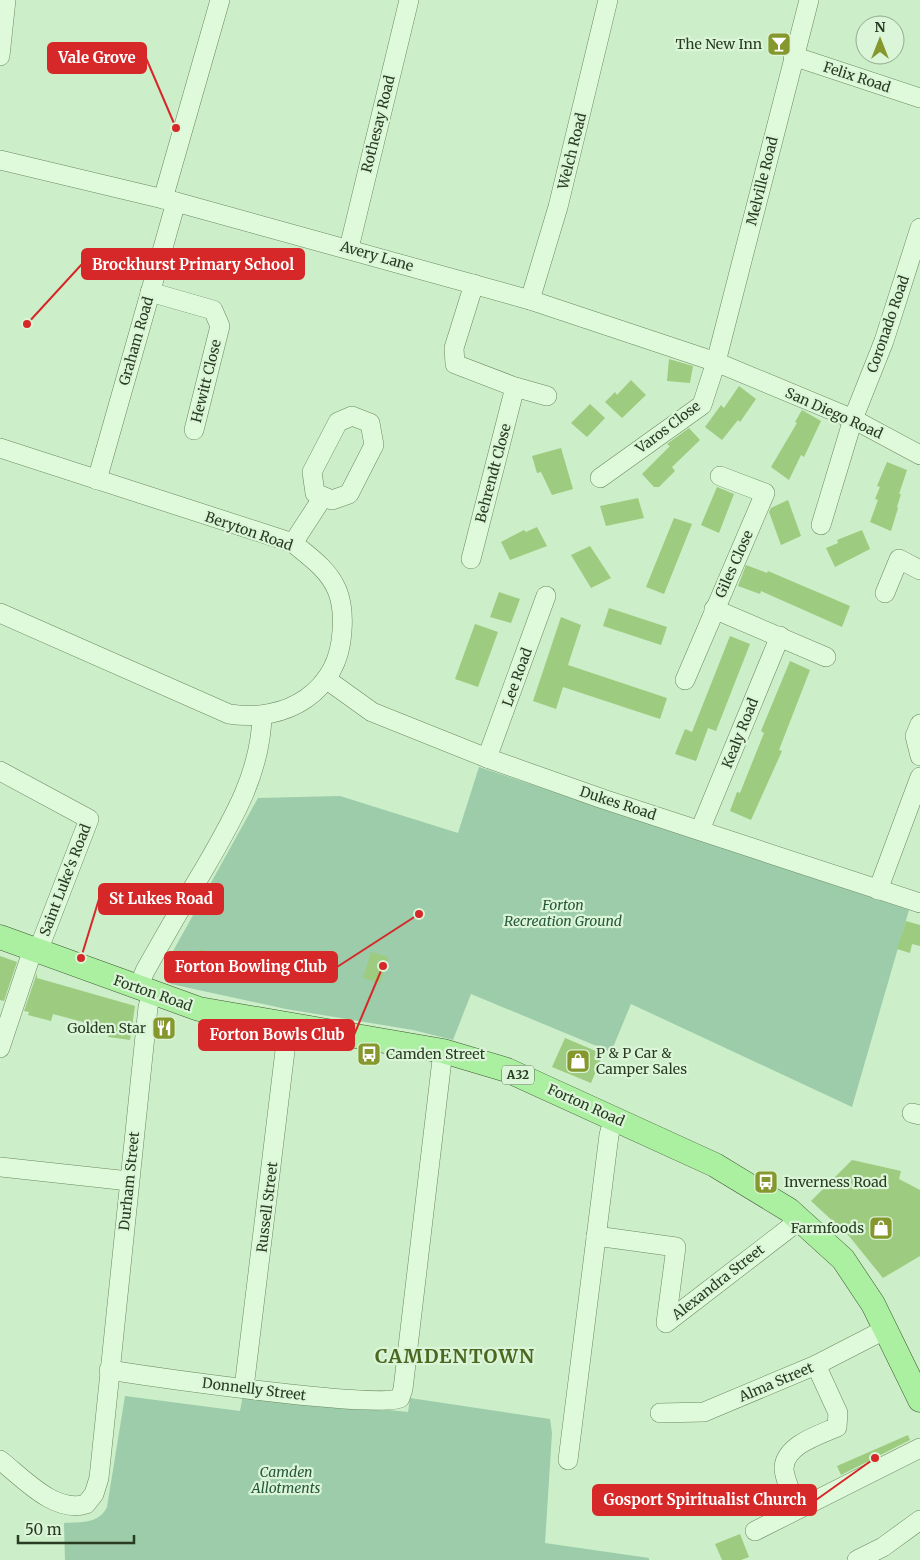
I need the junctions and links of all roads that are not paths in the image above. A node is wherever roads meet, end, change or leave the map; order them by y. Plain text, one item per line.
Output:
1 (6, 0) edge
2 (220, 0) edge
3 (409, 0) edge
4 (608, 0) edge
5 (809, 0) edge
6 (0, 56) edge
7 (793, 56) junction
8 (920, 98) edge
9 (0, 160) edge
10 (170, 200) junction
11 (920, 228) edge
12 (349, 248) junction
13 (915, 266) edge
14 (474, 284) junction
15 (150, 292) junction
16 (530, 300) junction
17 (716, 362) junction
18 (747, 376) joint
19 (515, 387) junction
20 (548, 396) dead end
21 (853, 419) junction
22 (194, 430) dead end
23 (0, 448) edge
24 (920, 455) edge
25 (720, 476) dead end
26 (600, 478) dead end
27 (97, 480) junction
28 (324, 497) dead end
29 (821, 525) dead end
30 (293, 543) junction
31 (471, 559) dead end
32 (920, 570) edge
33 (885, 593) dead end
34 (546, 596) dead end
35 (714, 609) junction
36 (0, 613) edge
37 (780, 636) junction
38 (826, 656) dead end
39 (326, 679) junction
40 (685, 680) dead end
41 (262, 715) junction
42 (920, 724) edge
43 (920, 756) edge
44 (487, 758) junction
45 (0, 771) edge
46 (920, 777) edge
47 (912, 824) edge
48 (700, 830) junction
49 (878, 890) junction
50 (920, 903) edge
51 (0, 937) edge
52 (35, 950) junction
53 (145, 991) junction
54 (288, 1026) junction
55 (0, 1048) edge
56 (443, 1051) junction
57 (614, 1117) junction
58 (0, 1167) edge
59 (129, 1180) junction
60 (800, 1219) junction
61 (596, 1236) junction
62 (886, 1330) junction
63 (816, 1365) junction
64 (109, 1370) junction
65 (244, 1388) junction
66 (920, 1400) edge
67 (660, 1413) dead end
68 (920, 1448) edge
69 (0, 1460) edge
70 (568, 1460) dead end
71 (798, 1509) junction
72 (920, 1520) edge
73 (755, 1531) dead end
74 (857, 1560) edge

1 - 6 street
2 - 10 street, Graham Road
3 - 12 street, Rothesay Road
4 - 16 street, Welch Road
5 - 7 street, Melville Road
7 - 8 street, Felix Road
7 - 17 street, Melville Road
9 - 10 street, Avery Lane
10 - 12 street, Avery Lane
10 - 15 street, Graham Road
11 - 13 street, Coronado Road
12 - 14 street, Avery Lane
13 - 21 street, Coronado Road
14 - 16 street, Avery Lane
14 - 19 street
15 - 22 street, Hewitt Close
15 - 27 street, Graham Road
16 - 17 street, Avery Lane
17 - 18 street, Avery Lane
17 - 26 street, Varos Close
18 - 21 street, San Diego Road
19 - 20 street
19 - 31 street, Behrendt Close
21 - 24 street, San Diego Road
21 - 29 street, Coronado Road
23 - 27 street, Beryton Road
25 - 35 street, Giles Close
27 - 30 street, Beryton Road
28 - 30 street
30 - 39 street, Beryton Road
32 - 33 street
34 - 44 street, Lee Road
35 - 37 street
35 - 40 street, Giles Close
36 - 41 street, Beryton Road
37 - 38 street
37 - 48 street, Kealy Road
39 - 41 street, Beryton Road
39 - 44 street, Dukes Road
41 - 53 street, Durham Street
42 - 43 street
44 - 48 street, Dukes Road
45 - 52 street, Saint Luke's Road
46 - 47 street
47 - 49 street
48 - 49 street, Dukes Road
49 - 50 street, Dukes Road
51 - 52 main road, Forton Road / A32
52 - 53 main road, Forton Road / A32
52 - 55 street
53 - 54 main road, Forton Road / A32
53 - 59 street, Durham Street
54 - 56 main road, Forton Road / A32
54 - 65 street, Russell Street
56 - 57 main road, Forton Road / A32
56 - 65 street, Donnelly Street
57 - 60 main road, Forton Road / A32
57 - 61 street
58 - 59 street
59 - 64 street, Durham Street
60 - 61 street, Alexandra Street
60 - 62 main road, Forton Road / A32
61 - 70 street
62 - 63 street, Alma Street
62 - 66 main road, Forton Road / A32
63 - 67 street, Alma Street
63 - 71 street
64 - 65 street, Donnelly Street
64 - 69 street, Durham Street
68 - 71 street
71 - 73 street
72 - 74 street

